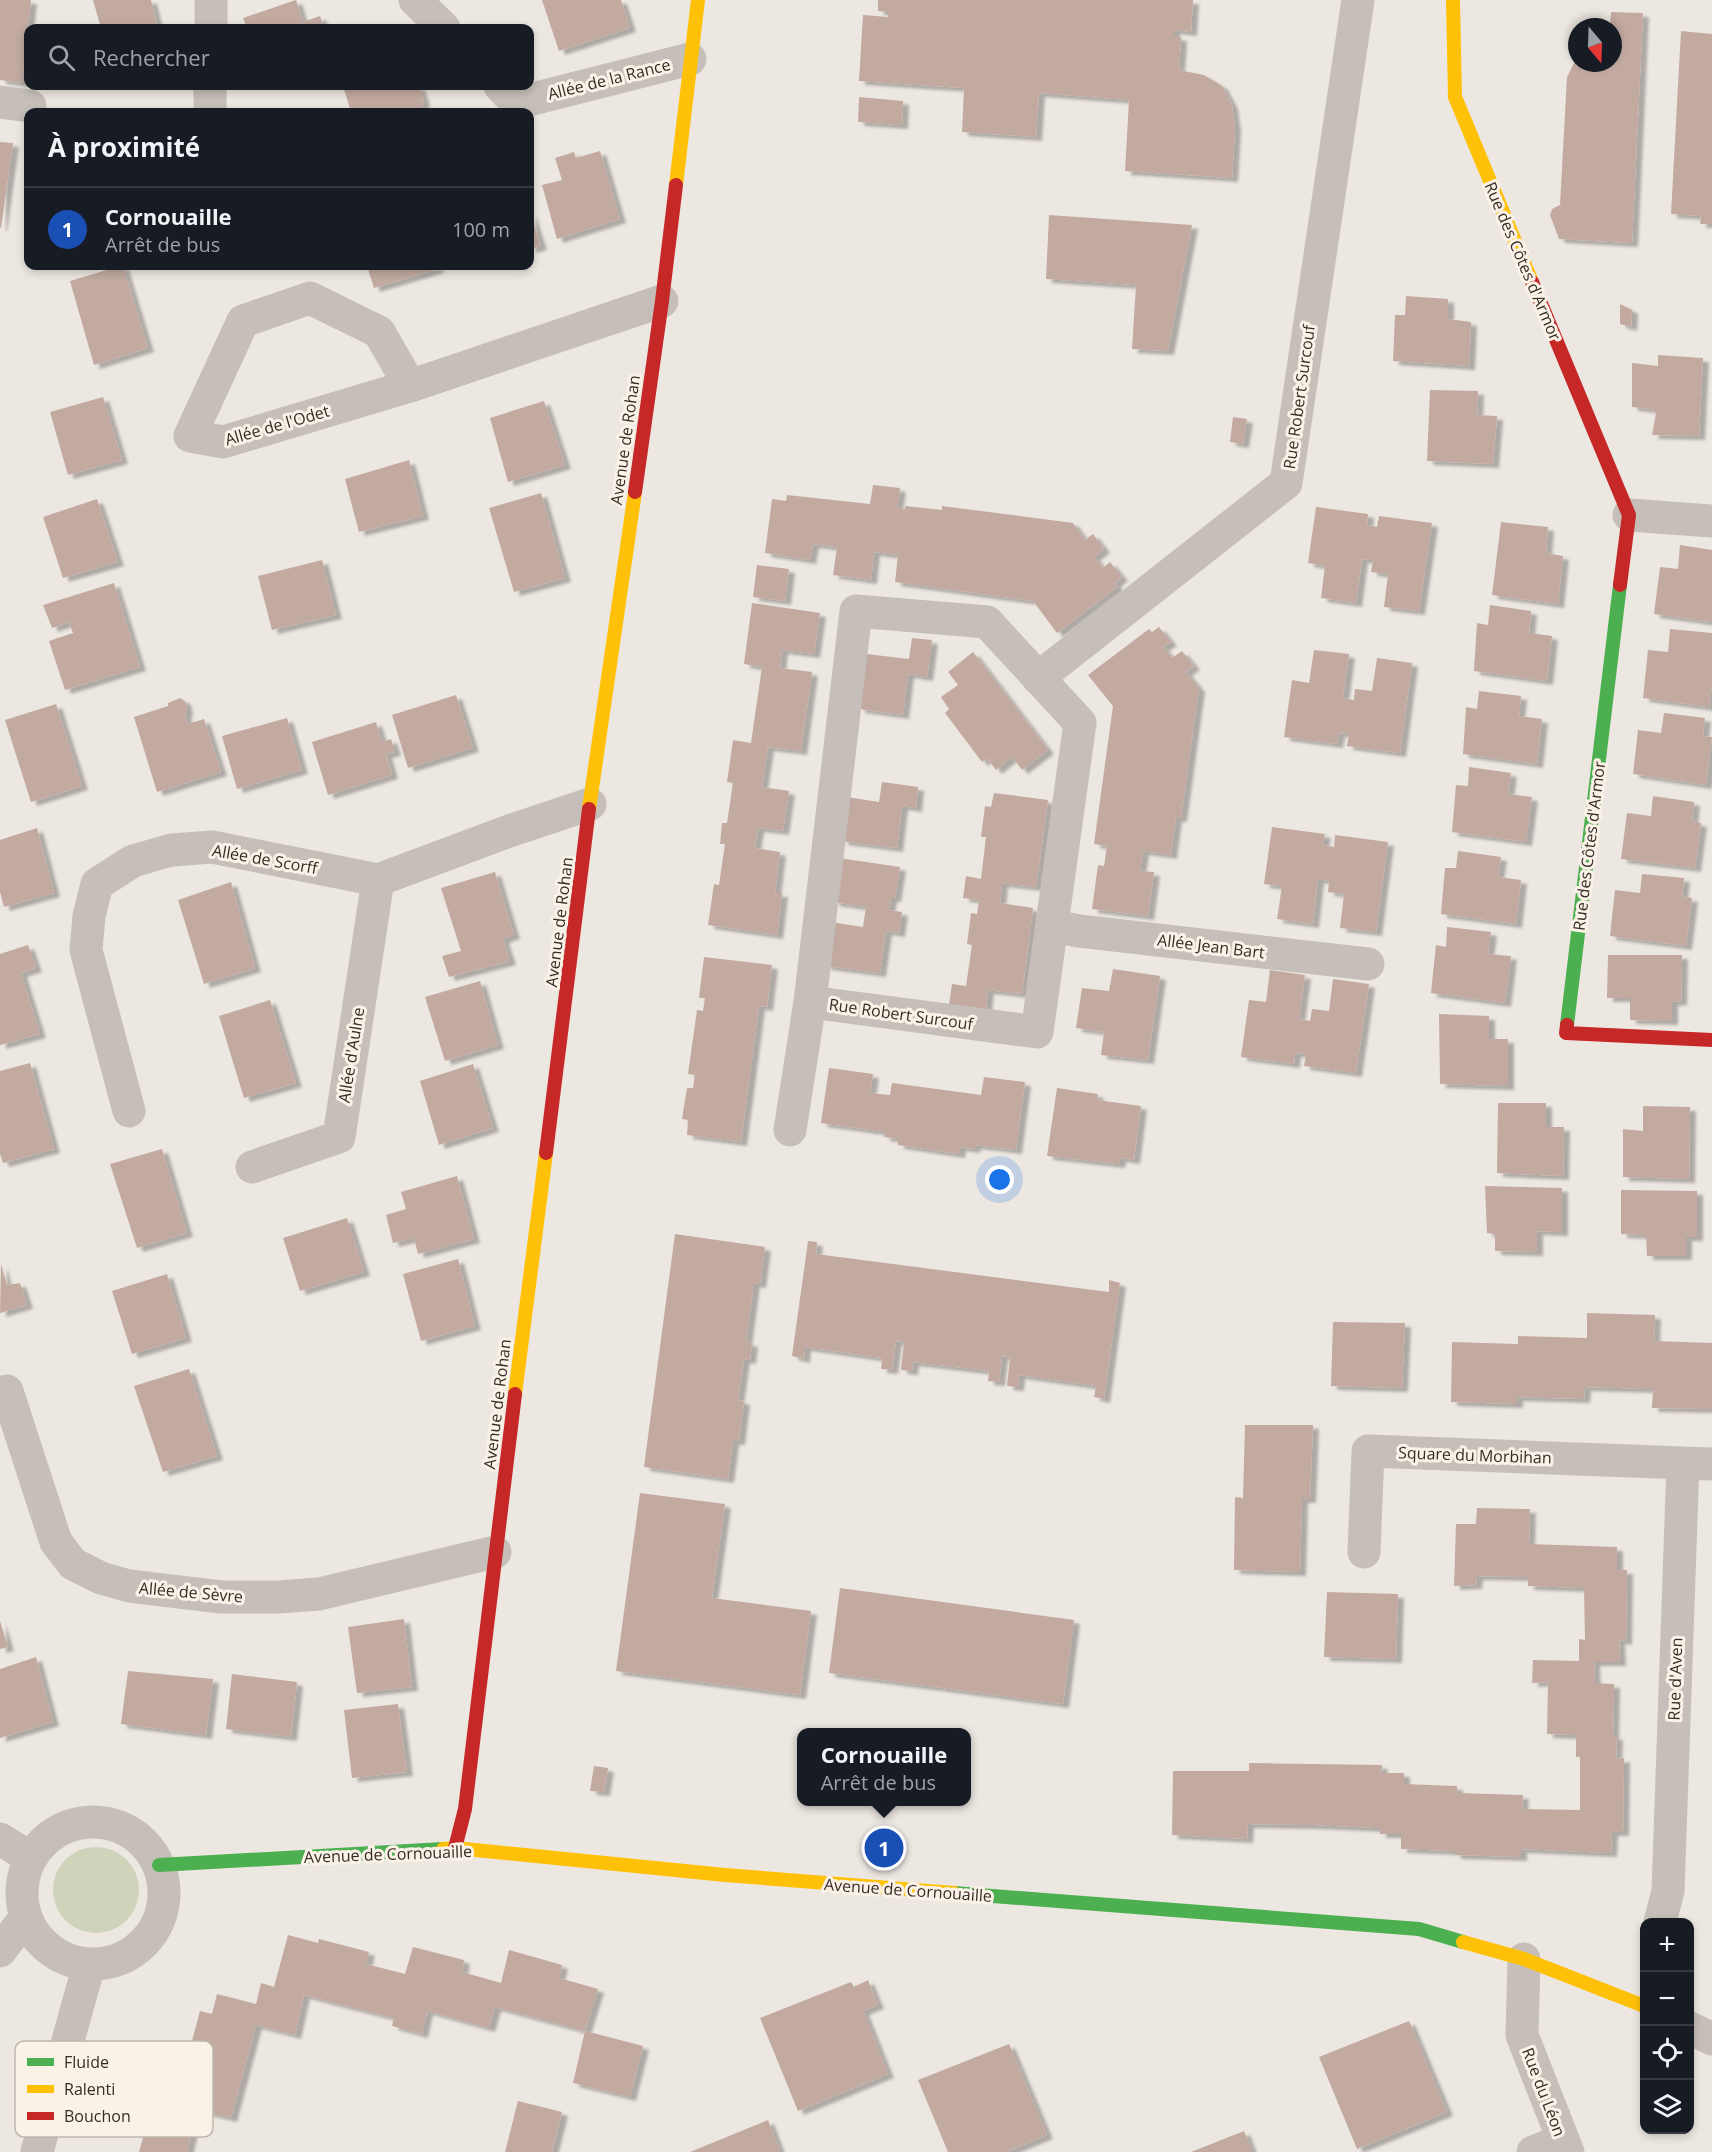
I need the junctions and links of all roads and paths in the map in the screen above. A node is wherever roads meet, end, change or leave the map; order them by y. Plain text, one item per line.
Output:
1 (211, 0) edge
2 (415, 0) edge
3 (698, 0) edge
4 (1358, 0) edge
5 (1453, 0) edge
6 (211, 24) edge
7 (440, 24) edge
8 (690, 59) junction
9 (504, 90) edge
10 (662, 301) junction
11 (410, 386) junction
12 (1629, 514) junction
13 (1712, 521) edge
14 (1038, 678) junction
15 (590, 804) junction
16 (378, 880) junction
17 (1053, 926) junction
18 (1368, 964) dead end
19 (810, 1002) junction
20 (1712, 1040) edge
21 (129, 1111) dead end
22 (790, 1130) dead end
23 (252, 1167) dead end
24 (7, 1391) dead end
25 (1697, 1463) edge
26 (495, 1552) junction
27 (1364, 1552) dead end
28 (0, 1839) edge
29 (455, 1848) junction
30 (31, 1858) junction
31 (159, 1865) junction
32 (26, 1917) junction
33 (1661, 1918) edge
34 (0, 1951) edge
35 (1524, 1959) junction
36 (89, 1965) junction
37 (1640, 1997) edge
38 (1694, 2030) edge
39 (1712, 2039) edge
40 (68, 2041) edge
41 (41, 2137) edge
42 (1566, 2146) edge
43 (37, 2152) edge
44 (1533, 2152) edge

1 - 6 street
2 - 7 street
3 - 8 street, Avenue de Rohan
4 - 14 street, Rue Robert Surcouf
5 - 12 street, Rue des Côtes d'Armor
8 - 9 street, Allée de la Rance
8 - 10 street, Avenue de Rohan
10 - 11 street, Allée de l'Odet
10 - 15 street, Avenue de Rohan
11 - 11 street, Allée de l'Odet
12 - 13 street
12 - 20 street, Rue des Côtes d'Armor
14 - 17 street, Rue Robert Surcouf
14 - 19 street, Rue Robert Surcouf
15 - 16 street
15 - 26 street, Avenue de Rohan
16 - 21 street, Allée de Scorff
16 - 23 street, Allée d'Aulne
17 - 18 street, Allée Jean Bart
17 - 19 street, Rue Robert Surcouf
19 - 22 street
24 - 26 street, Allée de Sèvre
25 - 27 street, Square du Morbihan
25 - 33 street, Rue d'Aven
26 - 29 street, Avenue de Rohan
28 - 30 street
29 - 31 street, Avenue de Cornouaille
29 - 35 street, Avenue de Cornouaille
30 - 31 street
30 - 32 street
31 - 36 street
32 - 34 street
32 - 36 street
35 - 37 street, Avenue de Cornouaille
35 - 42 street, Rue du Léon
36 - 40 street
38 - 39 street
41 - 43 street
42 - 44 street

